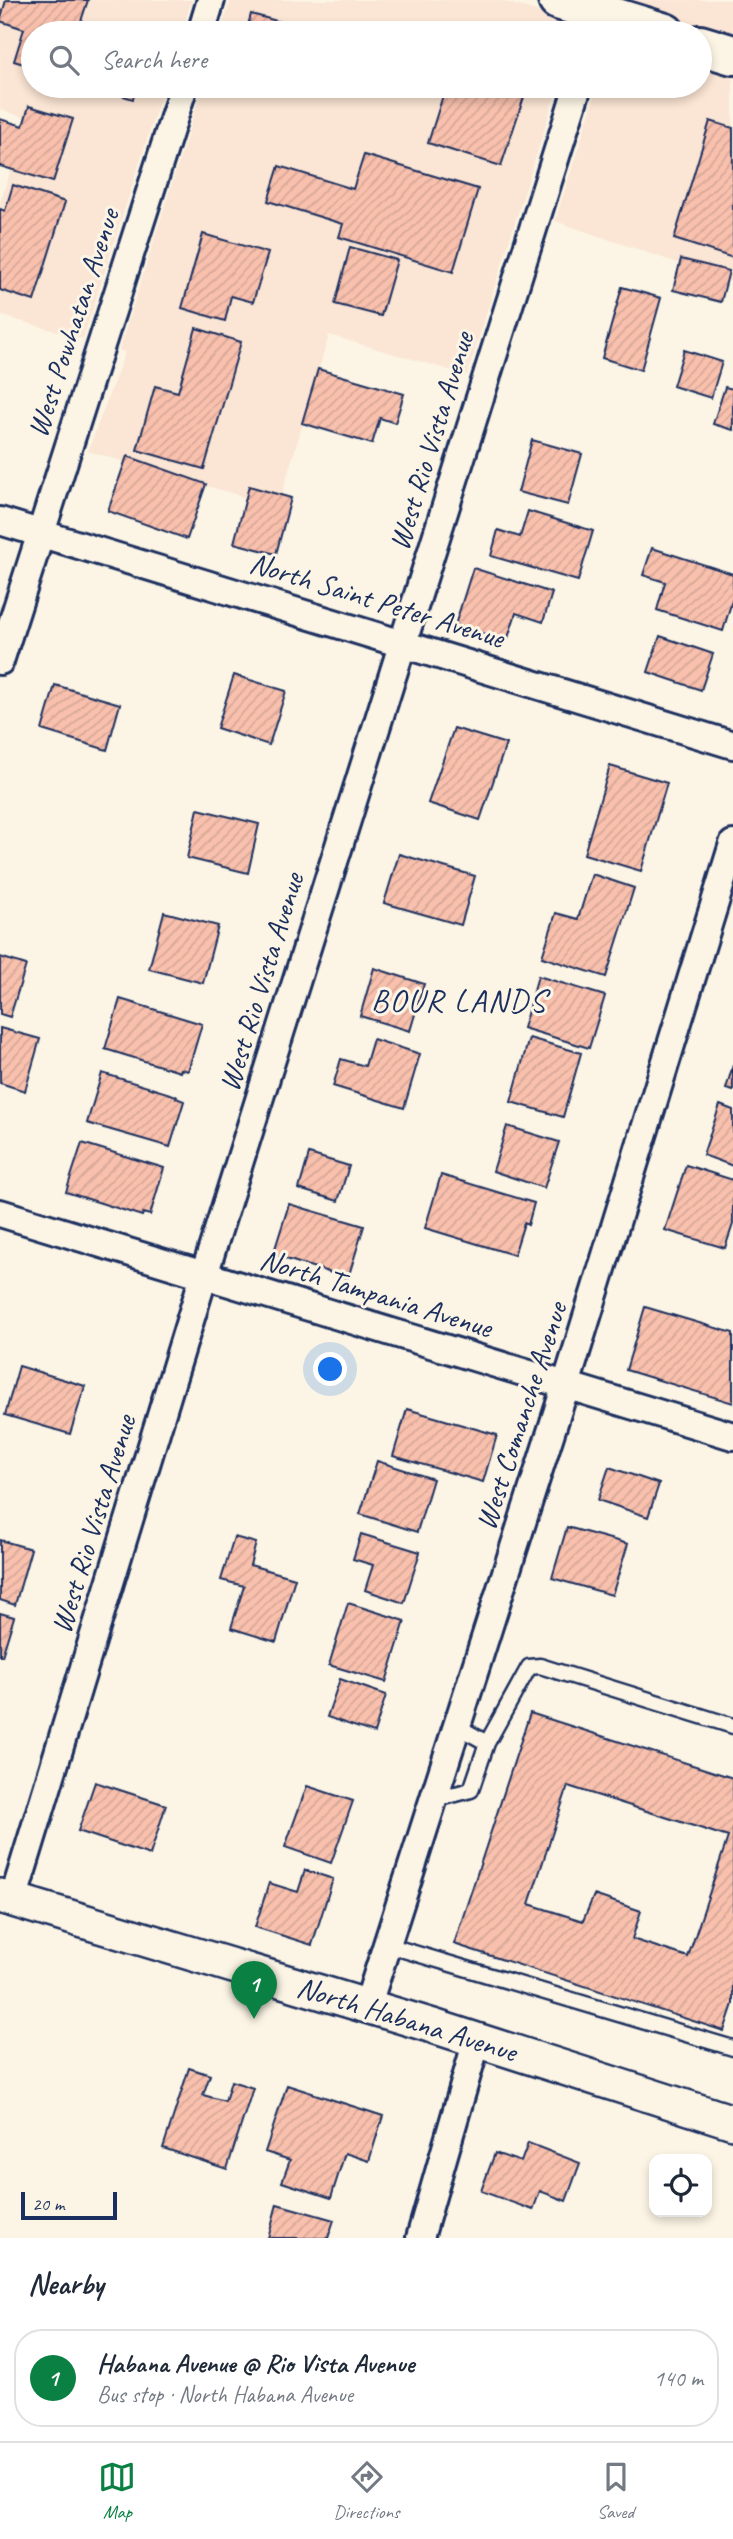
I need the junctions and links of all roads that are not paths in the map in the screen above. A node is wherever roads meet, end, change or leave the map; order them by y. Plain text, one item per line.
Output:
1 (211, 0) edge
2 (558, 0) edge
3 (600, 15) edge
4 (205, 21) edge
5 (622, 21) edge
6 (712, 49) edge
7 (733, 55) edge
8 (180, 98) edge
9 (574, 98) edge
10 (0, 521) edge
11 (40, 533) junction
12 (403, 642) junction
13 (0, 661) edge
14 (733, 745) edge
15 (733, 844) edge
16 (0, 1213) edge
17 (204, 1275) junction
18 (566, 1385) junction
19 (733, 1436) edge
20 (457, 1726) junction
21 (733, 1726) edge
22 (487, 1743) junction
23 (433, 1800) junction
24 (7, 1898) edge
25 (387, 1945) junction
26 (367, 2007) junction
27 (477, 2040) junction
28 (733, 2048) edge
29 (733, 2122) edge
30 (421, 2238) edge

1 - 4 street
2 - 3 main road
3 - 5 main road
6 - 7 main road
8 - 11 street, West Powhatan Avenue
9 - 12 street, West Rio Vista Avenue
10 - 11 street, North Saint Peter Avenue
11 - 12 street, North Saint Peter Avenue
11 - 13 street, West Powhatan Avenue
12 - 14 street, North Saint Peter Avenue
12 - 17 street, West Rio Vista Avenue
15 - 18 street, West Comanche Avenue
16 - 17 street, North Tampania Avenue
17 - 18 street, North Tampania Avenue
17 - 24 street, West Rio Vista Avenue
18 - 19 street, North Tampania Avenue
18 - 20 street, West Comanche Avenue
20 - 22 lane
20 - 23 street, West Comanche Avenue
21 - 22 lane
22 - 23 lane
23 - 25 street, West Comanche Avenue
24 - 26 street, North Habana Avenue
25 - 26 street, West Comanche Avenue
25 - 28 lane
26 - 27 street, North Habana Avenue
27 - 29 street, North Habana Avenue
27 - 30 street

